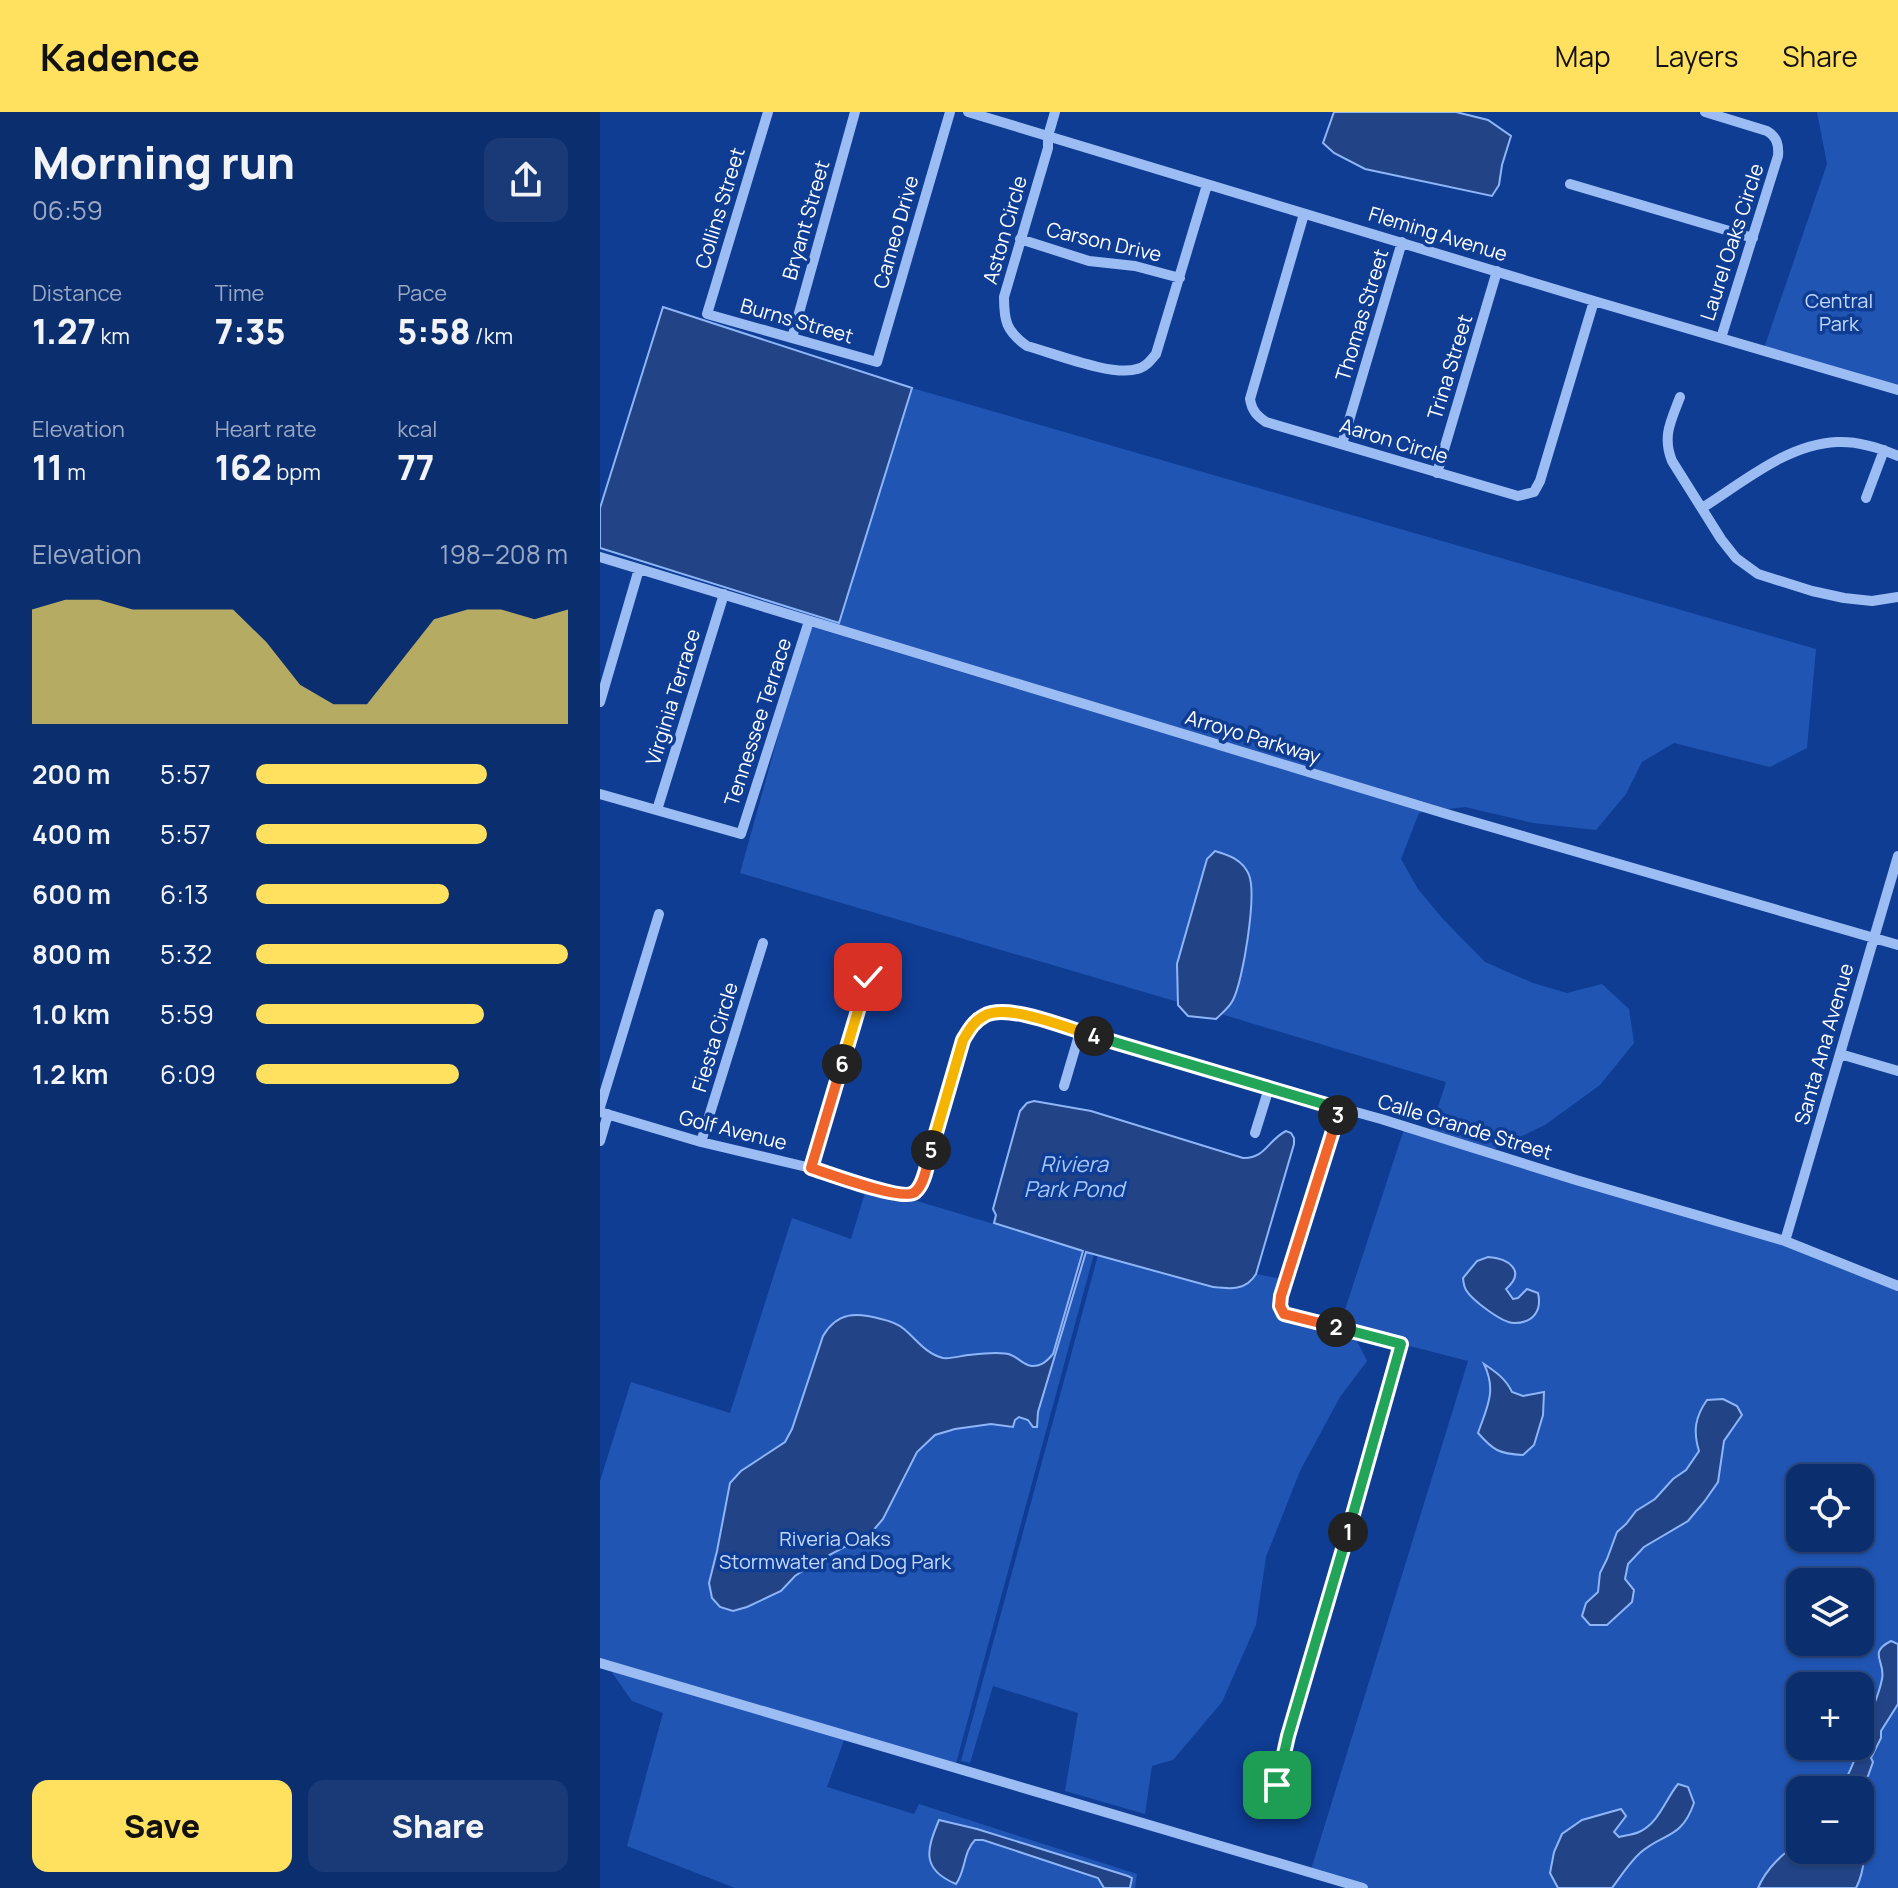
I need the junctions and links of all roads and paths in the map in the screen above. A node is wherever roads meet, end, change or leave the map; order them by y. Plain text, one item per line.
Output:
1 (768, 112) edge
2 (855, 112) edge
3 (950, 112) edge
4 (968, 112) edge
5 (1055, 112) edge
6 (1705, 112) edge
7 (1048, 136) junction
8 (1570, 184) dead end
9 (1207, 185) junction
10 (1304, 214) junction
11 (1753, 238) junction
12 (1020, 239) junction
13 (1402, 242) junction
14 (1497, 271) junction
15 (1180, 278) junction
16 (1594, 301) junction
17 (707, 314) joint
18 (792, 338) junction
19 (1721, 338) junction
20 (877, 362) joint
21 (1898, 390) edge
22 (1680, 397) dead end
23 (1342, 444) junction
24 (1884, 450) junction
25 (1898, 456) edge
26 (1437, 473) junction
27 (1866, 498) dead end
28 (1702, 508) junction
29 (600, 557) edge
30 (639, 569) junction
31 (724, 594) junction
32 (1898, 597) edge
33 (809, 621) junction
34 (600, 702) edge
35 (600, 794) edge
36 (657, 810) junction
37 (1898, 856) edge
38 (659, 914) dead end
39 (1874, 939) junction
40 (763, 943) dead end
41 (1898, 945) edge
42 (868, 977) dead end
43 (1080, 1032) junction
44 (1840, 1054) junction
45 (1898, 1071) edge
46 (1064, 1086) dead end
47 (1269, 1088) junction
48 (1340, 1109) junction
49 (603, 1111) edge
50 (1255, 1133) dead end
51 (600, 1141) edge
52 (701, 1142) junction
53 (811, 1168) junction
54 (903, 1195) joint
55 (1785, 1241) junction
56 (1898, 1286) edge
57 (600, 1663) edge
58 (1277, 1785) dead end
59 (1363, 1888) edge

1 - 17 street, Collins Street
2 - 18 street, Bryant Street
3 - 20 street, Cameo Drive
4 - 7 street, Fleming Avenue
5 - 7 street, Aston Circle
6 - 11 street, Laurel Oaks Circle
7 - 9 street, Fleming Avenue
7 - 12 street, Aston Circle
8 - 11 street
9 - 10 street, Fleming Avenue
9 - 15 street, Aston Circle
10 - 13 street, Fleming Avenue
10 - 23 street, Aaron Circle
11 - 19 street, Laurel Oaks Circle
12 - 15 street, Carson Drive
12 - 15 street, Aston Circle
13 - 14 street, Fleming Avenue
13 - 23 street, Thomas Street
14 - 16 street, Fleming Avenue
14 - 26 street, Trina Street
16 - 19 street, Fleming Avenue
16 - 26 street, Aaron Circle
17 - 18 street, Burns Street
18 - 20 street, Burns Street
19 - 21 street, Fleming Avenue
22 - 28 street
23 - 26 street, Aaron Circle
24 - 25 street
24 - 27 street
24 - 28 street
28 - 32 street
29 - 30 street, Arroyo Parkway
30 - 31 street, Arroyo Parkway
30 - 34 street
31 - 33 street, Arroyo Parkway
31 - 36 street, Virginia Terrace
33 - 36 street, Tennessee Terrace
33 - 39 street, Arroyo Parkway
35 - 36 street
37 - 39 street, Santa Ana Avenue
38 - 49 street
39 - 41 street, Arroyo Parkway
39 - 44 street, Santa Ana Avenue
40 - 52 street, Fiesta Circle
42 - 53 street
43 - 46 street
43 - 47 street, Calle Grande Street
43 - 54 street, Calle Grande Street
44 - 45 street
44 - 55 street, Santa Ana Avenue
47 - 48 street, Calle Grande Street
47 - 50 street
48 - 55 street, Calle Grande Street
48 - 58 street
49 - 51 street
49 - 52 street, Golf Avenue
52 - 53 street, Golf Avenue
53 - 54 street, Golf Avenue
55 - 56 street, Calle Grande Street
57 - 59 street

